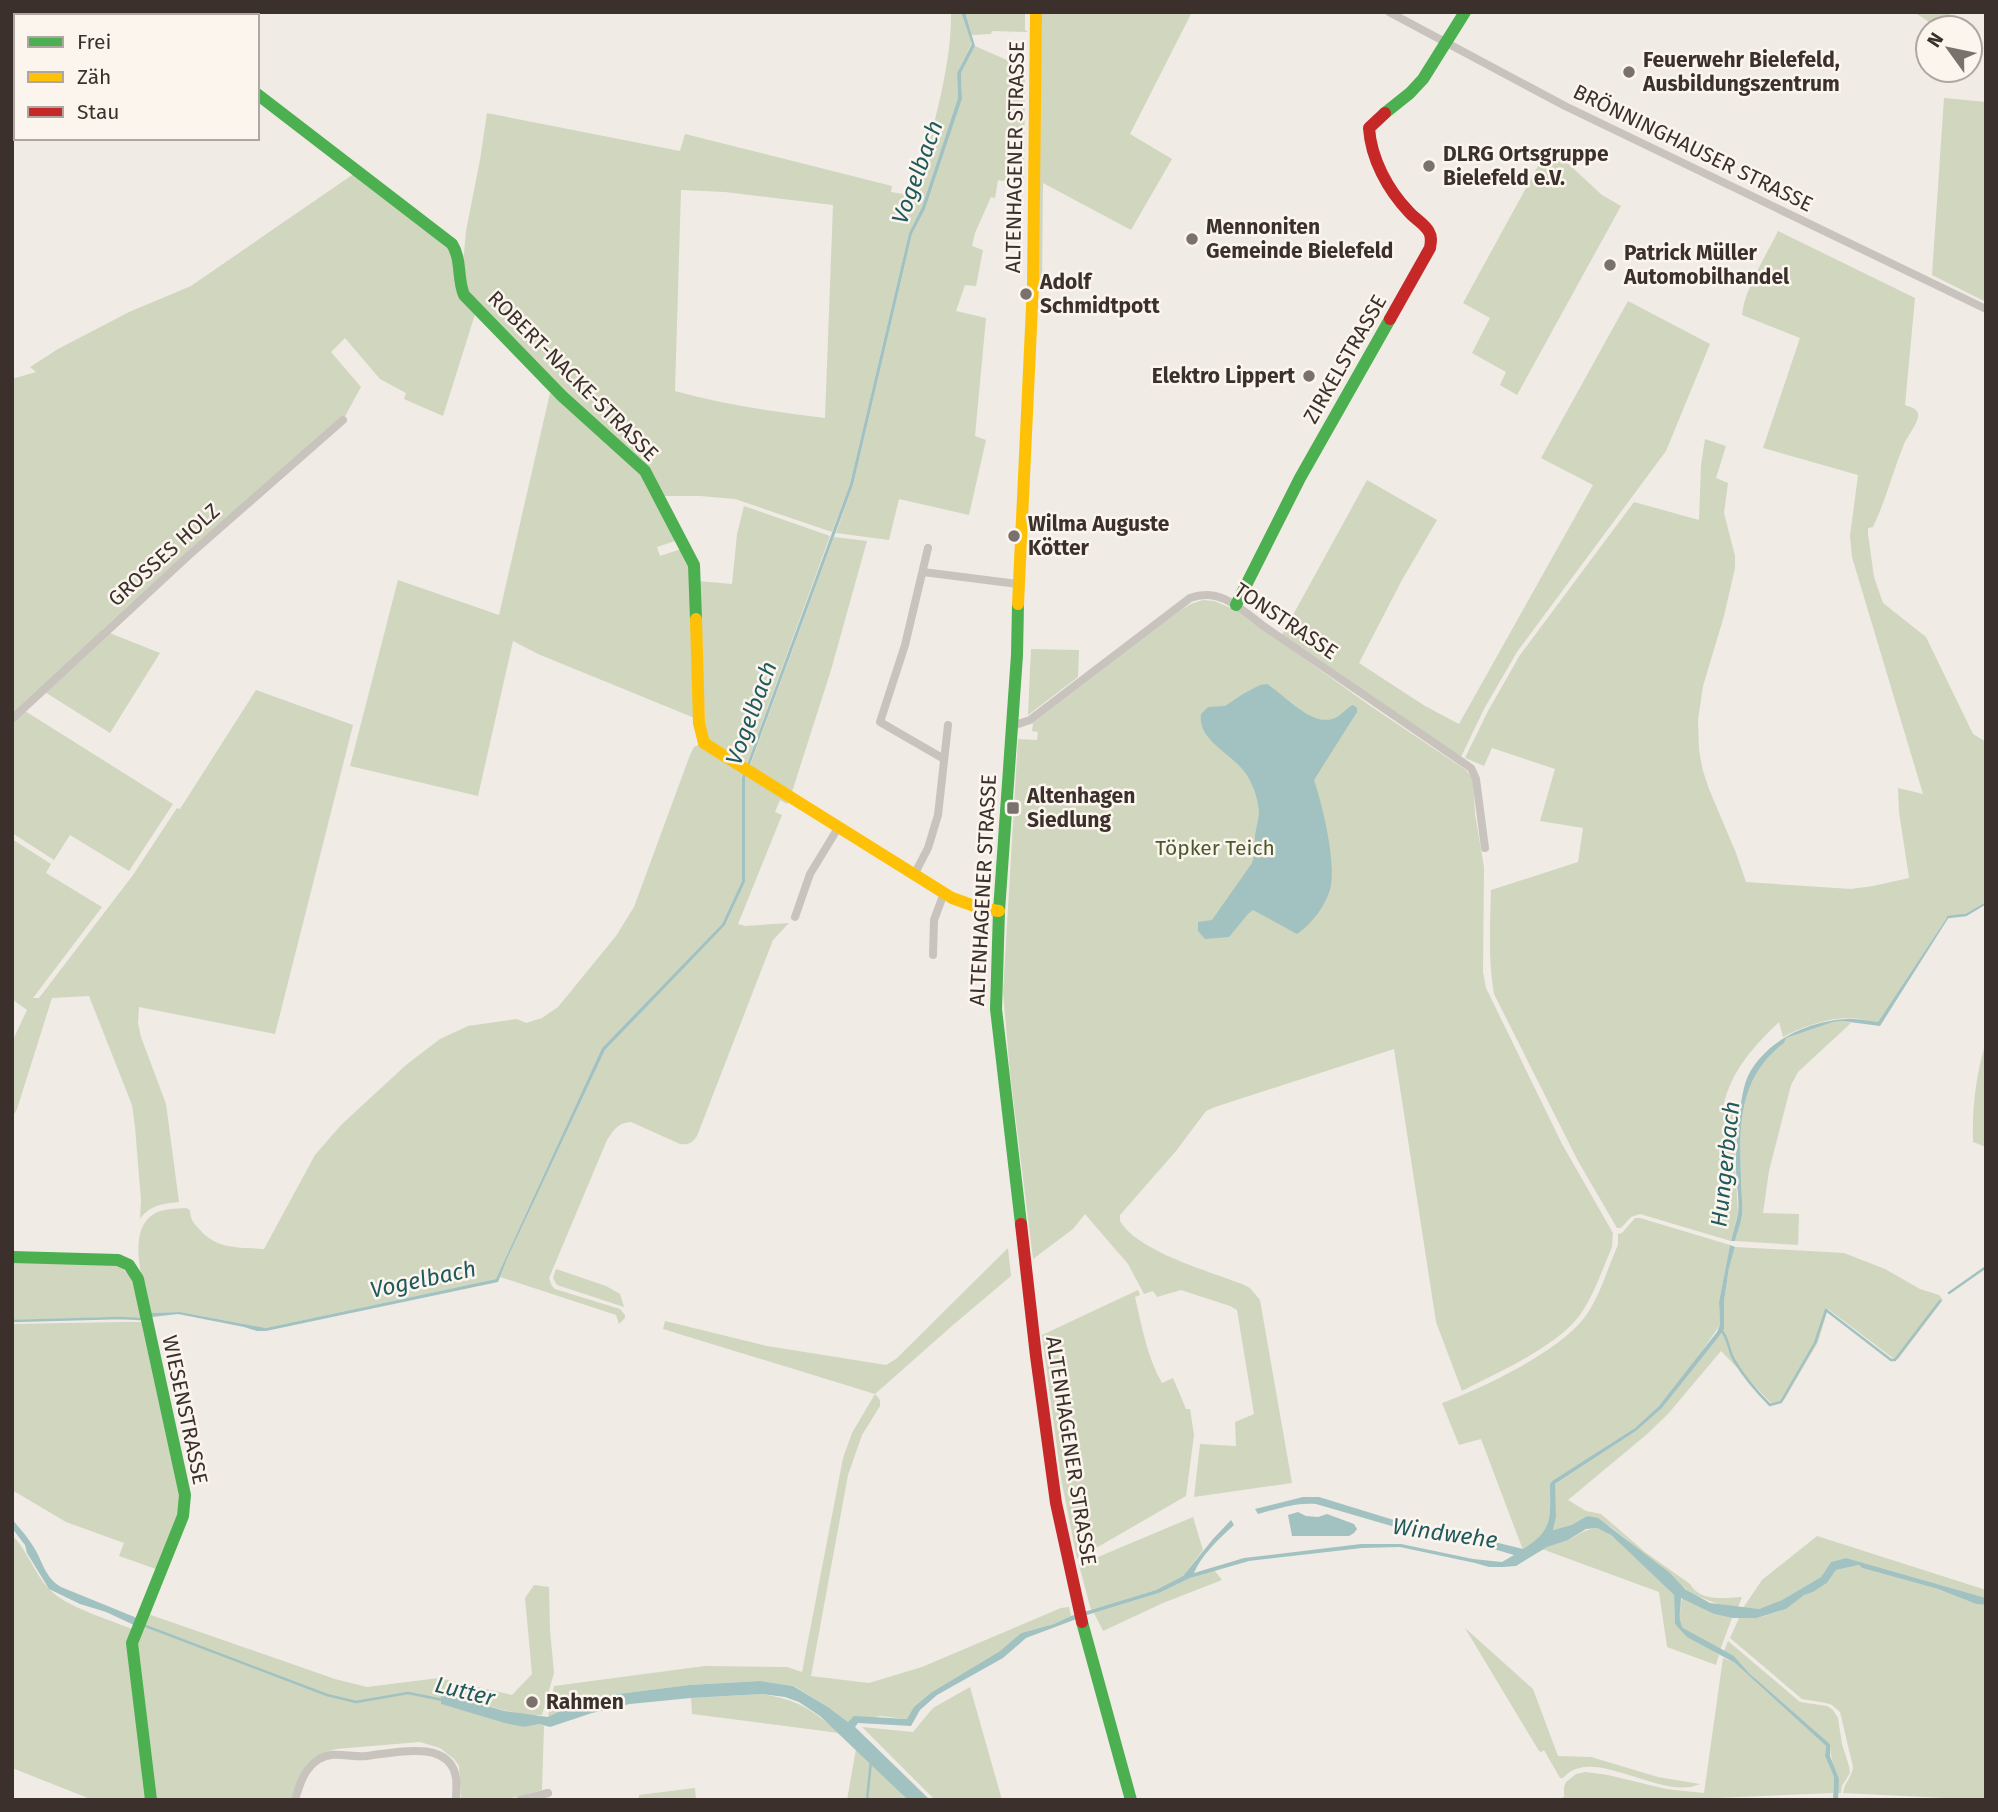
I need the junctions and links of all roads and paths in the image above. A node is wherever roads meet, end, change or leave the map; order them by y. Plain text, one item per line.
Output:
1 (1036, 12) edge
2 (1389, 12) edge
3 (1465, 12) edge
4 (1447, 44) junction
5 (259, 96) edge
6 (1986, 309) edge
7 (343, 421) dead end
8 (928, 548) dead end
9 (923, 572) junction
10 (1018, 584) junction
11 (1236, 605) junction
12 (12, 719) edge
13 (947, 725) dead end
14 (1012, 726) junction
15 (944, 759) junction
16 (838, 828) junction
17 (1485, 848) dead end
18 (914, 874) junction
19 (944, 893) junction
20 (999, 911) junction
21 (795, 918) dead end
22 (933, 955) dead end
23 (12, 1257) edge
24 (548, 1793) dead end
25 (151, 1800) edge
26 (295, 1800) edge
27 (456, 1800) edge
28 (520, 1800) edge
29 (1131, 1800) edge

1 - 10 street, ALTENHAGENER STRASSE
2 - 4 street, BRÖNNINGHAUSER STRASSE
3 - 4 street
4 - 6 street, BRÖNNINGHAUSER STRASSE
4 - 11 street, ZIRKELSTRASSE
5 - 16 street, ROBERT-NACKE-STRASSE
7 - 12 street, GROSSES HOLZ
8 - 9 street
9 - 10 street
9 - 15 street
10 - 14 street, ALTENHAGENER STRASSE
11 - 14 street, TONSTRASSE
11 - 17 street, TONSTRASSE
13 - 15 street
14 - 20 street, ALTENHAGENER STRASSE
15 - 18 street
16 - 18 street, ROBERT-NACKE-STRASSE
16 - 21 street
18 - 19 street, ROBERT-NACKE-STRASSE
19 - 20 street, ROBERT-NACKE-STRASSE
19 - 22 street
20 - 29 street, ALTENHAGENER STRASSE
23 - 25 street, WIESENSTRASSE
24 - 28 street
26 - 27 street

